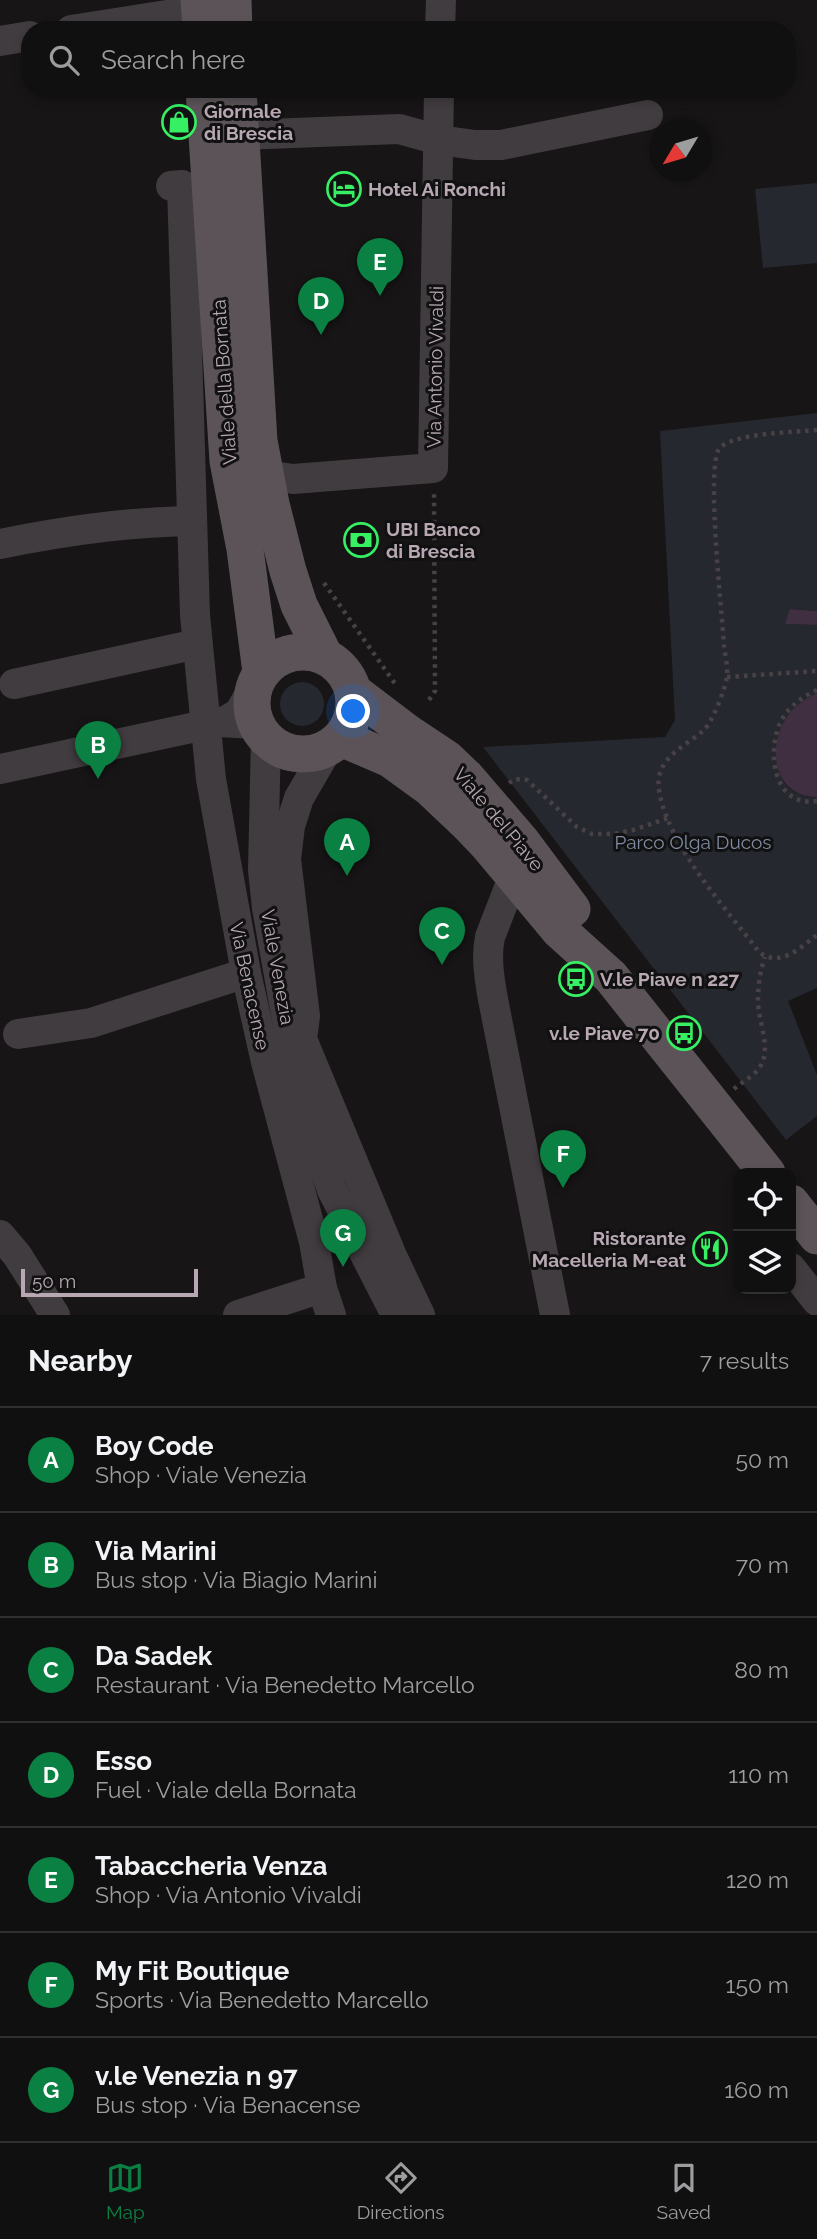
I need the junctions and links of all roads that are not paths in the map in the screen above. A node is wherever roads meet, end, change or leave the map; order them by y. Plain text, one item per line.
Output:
1 (441, 0) edge
2 (208, 10) edge
3 (133, 21) edge
4 (222, 21) edge
5 (440, 21) edge
6 (21, 38) edge
7 (0, 41) edge
8 (205, 98) edge
9 (238, 98) edge
10 (439, 98) edge
11 (649, 115) dead end
12 (240, 135) junction
13 (439, 140) junction
14 (171, 186) dead end
15 (266, 475) junction
16 (192, 521) junction
17 (0, 544) edge
18 (197, 644) junction
19 (324, 655) junction
20 (14, 684) dead end
21 (354, 692) junction
22 (245, 712) junction
23 (335, 743) junction
24 (0, 769) edge
25 (518, 858) junction
26 (246, 973) junction
27 (18, 1034) dead end
28 (302, 1039) junction
29 (763, 1168) edge
30 (332, 1190) junction
31 (796, 1209) edge
32 (351, 1230) junction
33 (0, 1235) edge
34 (817, 1236) edge
35 (314, 1242) junction
36 (796, 1276) edge
37 (810, 1298) edge
38 (327, 1301) edge
39 (55, 1315) edge
40 (238, 1315) edge
41 (396, 1315) edge
42 (420, 1315) edge
43 (555, 1315) edge

1 - 5 street
2 - 3 street
2 - 4 main road
6 - 7 street
8 - 22 main road, Viale della Bornata
9 - 12 main road, Viale della Bornata
10 - 13 street, Via Antonio Vivaldi
11 - 13 street
12 - 13 street
12 - 15 main road, Viale della Bornata
13 - 15 street, Via Antonio Vivaldi
14 - 16 street, Viale della Bornata
15 - 19 main road, Viale della Bornata
16 - 17 street
16 - 18 street, Viale della Bornata
18 - 20 street
18 - 22 street, Viale della Bornata
19 - 21 main road
19 - 22 main road
21 - 23 main road
21 - 25 main road, Viale del Piave
22 - 23 main road
22 - 24 street
22 - 26 street, Via Benacense
22 - 30 street, Viale Venezia
23 - 25 main road, Viale del Piave
23 - 28 street, Viale Venezia
25 - 29 main road, Viale del Piave
25 - 43 street
26 - 27 street, Viale Venezia
26 - 35 street, Via Benacense
28 - 30 street, Viale Venezia
28 - 42 street, Viale Venezia
30 - 32 street, Viale Venezia
30 - 35 street, Via Benacense
31 - 34 main road
32 - 35 street
32 - 41 street, Viale Venezia
33 - 39 street
35 - 38 street, Via Benacense
36 - 37 street
38 - 40 street, Via Benacense

